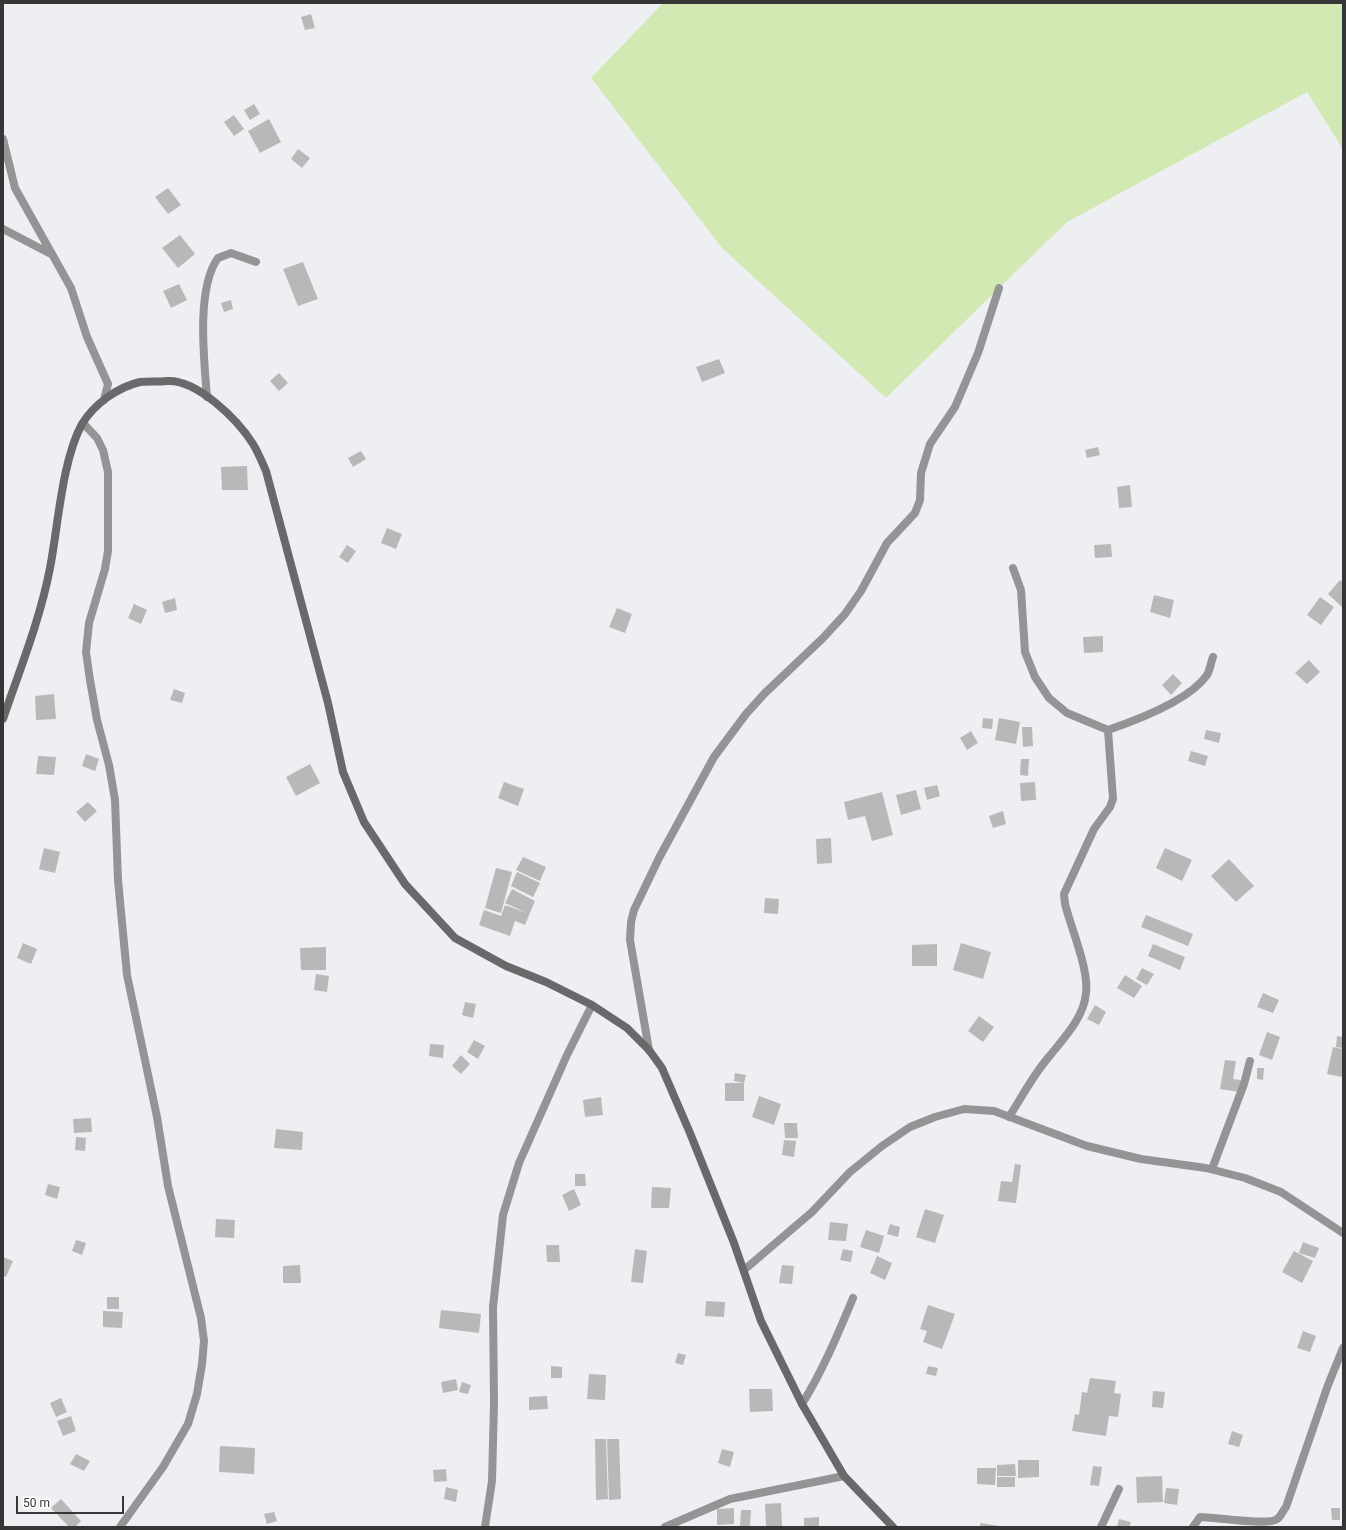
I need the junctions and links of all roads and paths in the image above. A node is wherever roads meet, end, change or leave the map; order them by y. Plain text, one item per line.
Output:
1 (3, 139) edge
2 (3, 229) edge
3 (50, 253) junction
4 (256, 262) dead end
5 (999, 288) dead end
6 (207, 397) junction
7 (104, 400) junction
8 (83, 423) junction
9 (1013, 568) dead end
10 (1213, 657) dead end
11 (3, 719) edge
12 (1108, 730) junction
13 (592, 1005) junction
14 (649, 1050) junction
15 (1250, 1061) dead end
16 (1009, 1116) junction
17 (1212, 1169) junction
18 (1343, 1233) edge
19 (744, 1270) junction
20 (853, 1298) dead end
21 (1343, 1348) edge
22 (802, 1404) junction
23 (844, 1476) junction
24 (1119, 1489) dead end
25 (120, 1527) edge
26 (485, 1527) edge
27 (665, 1527) edge
28 (893, 1527) edge
29 (1101, 1527) edge
30 (1193, 1527) edge

1 - 3 street
2 - 3 street
3 - 7 street
4 - 6 street
5 - 14 street
6 - 7 main road
6 - 13 main road
7 - 8 main road
8 - 11 main road
8 - 25 street
9 - 12 street
10 - 12 street
12 - 16 street
13 - 14 main road
13 - 26 street
14 - 19 main road
15 - 17 street
16 - 17 street
16 - 19 street
17 - 18 street
19 - 22 main road
20 - 22 street
21 - 30 street
22 - 23 main road
23 - 27 street
23 - 28 main road
24 - 29 street

